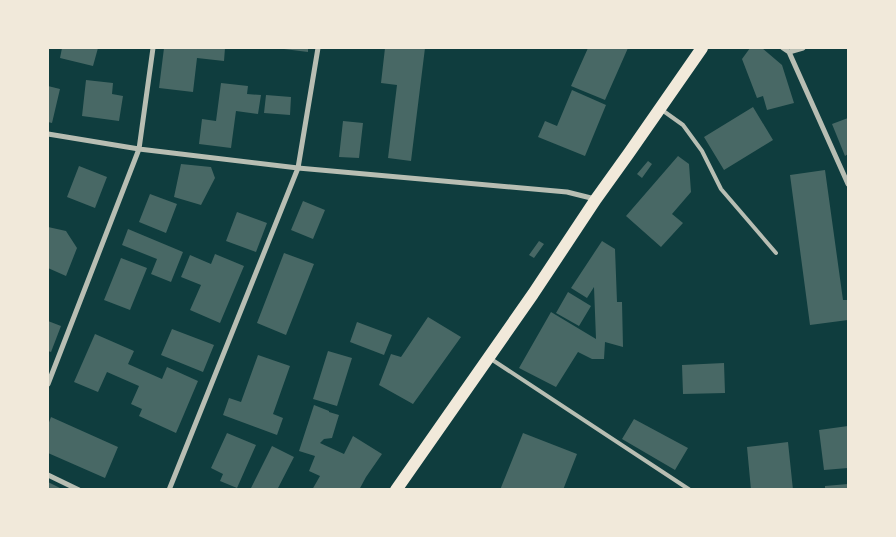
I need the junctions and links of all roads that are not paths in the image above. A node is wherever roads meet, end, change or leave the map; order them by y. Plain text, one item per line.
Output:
1 (153, 48) edge
2 (318, 48) edge
3 (702, 48) edge
4 (783, 48) edge
5 (803, 48) edge
6 (789, 52) junction
7 (660, 109) junction
8 (48, 134) edge
9 (139, 149) junction
10 (298, 168) junction
11 (848, 184) edge
12 (596, 199) junction
13 (776, 253) dead end
14 (488, 357) junction
15 (48, 384) edge
16 (48, 475) edge
17 (79, 490) edge
18 (169, 490) edge
19 (396, 490) edge
20 (690, 490) edge

1 - 9 street
2 - 10 street
3 - 7 main road
4 - 6 street
5 - 6 street
6 - 11 street
7 - 12 main road
7 - 13 lane
8 - 9 street
9 - 10 street
9 - 15 street
10 - 12 street
10 - 18 street
12 - 14 main road
14 - 19 main road
14 - 20 lane
16 - 17 street

